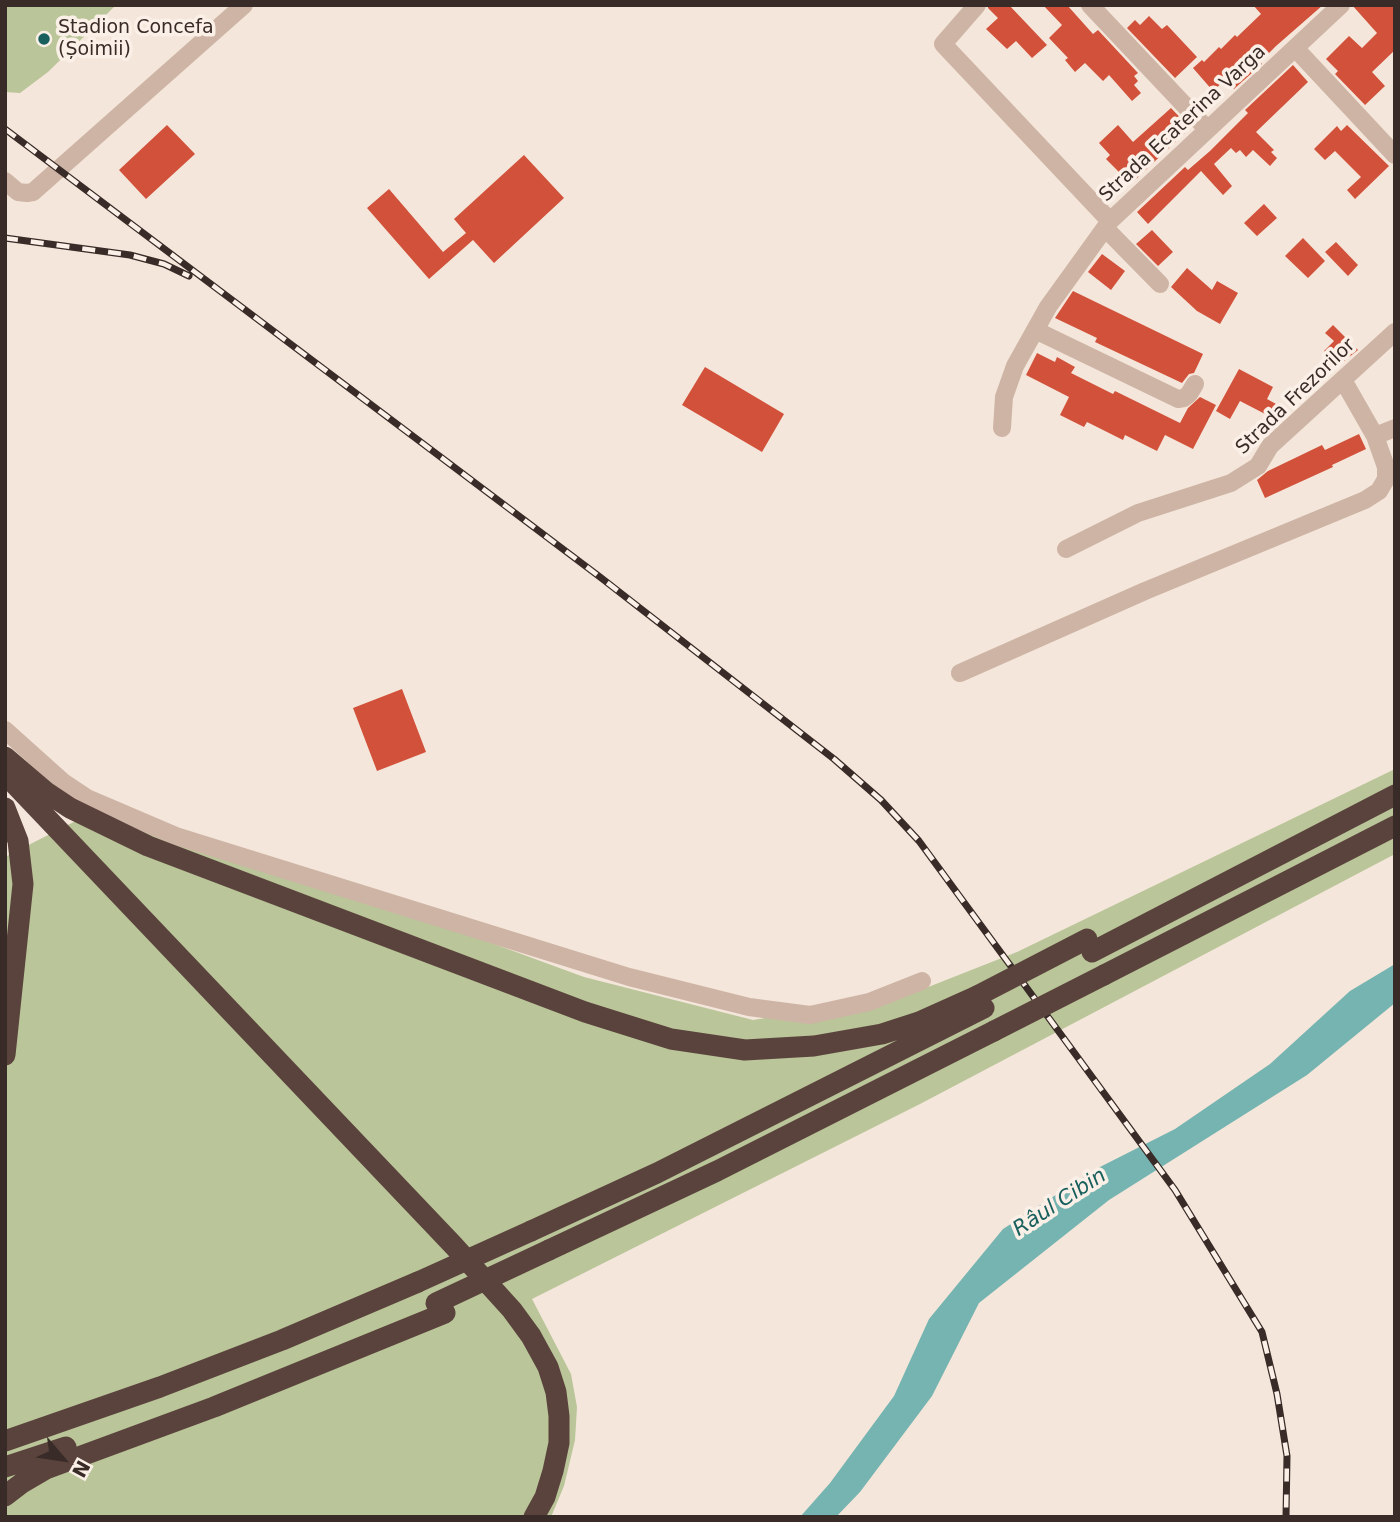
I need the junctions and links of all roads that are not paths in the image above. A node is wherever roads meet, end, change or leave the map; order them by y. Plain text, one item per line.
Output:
1 (244, 5) edge
2 (977, 5) edge
3 (1090, 5) edge
4 (1341, 5) edge
5 (1295, 48) junction
6 (1207, 130) junction
7 (1395, 155) edge
8 (5, 181) edge
9 (1108, 225) junction
10 (1160, 284) dead end
11 (1035, 330) junction
12 (1395, 332) edge
13 (1343, 380) junction
14 (1195, 384) dead end
15 (1002, 428) dead end
16 (1395, 428) edge
17 (1375, 436) junction
18 (1066, 549) dead end
19 (960, 673) dead end
20 (5, 730) edge
21 (5, 757) edge
22 (5, 774) edge
23 (1395, 795) edge
24 (5, 808) edge
25 (1389, 829) edge
26 (922, 981) dead end
27 (980, 1002) junction
28 (5, 1055) edge
29 (440, 1308) junction
30 (5, 1441) edge
31 (5, 1467) edge
32 (5, 1496) edge
33 (534, 1517) edge

1 - 8 street
2 - 9 street, Strada Ecaterina Varga
3 - 6 street
4 - 5 street, Strada Ecaterina Varga
5 - 6 street, Strada Ecaterina Varga
5 - 7 street
6 - 9 street, Strada Ecaterina Varga
9 - 10 street
9 - 11 street
11 - 14 street
11 - 15 street
12 - 13 street, Strada Frezorilor
13 - 17 street
13 - 18 street, Strada Frezorilor
16 - 17 street
17 - 19 street
20 - 26 street
21 - 27 highway
22 - 33 highway
23 - 27 highway
24 - 28 highway
25 - 29 highway, bridge
27 - 30 highway, bridge
29 - 31 highway
29 - 32 highway

